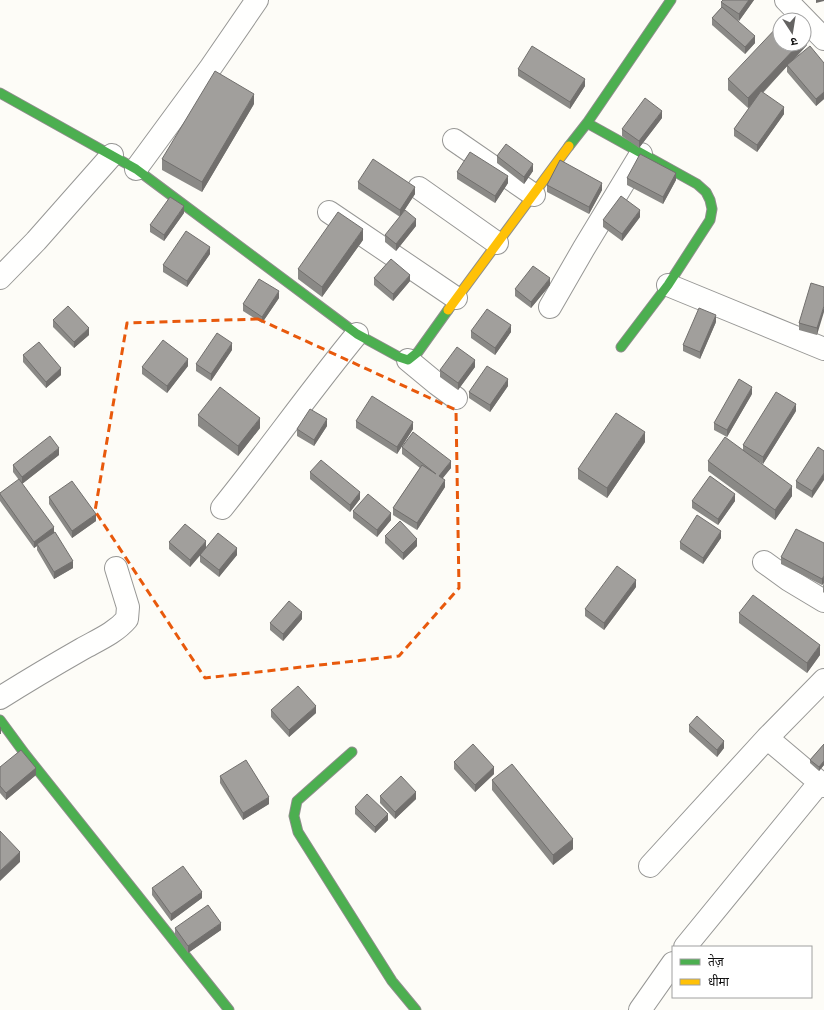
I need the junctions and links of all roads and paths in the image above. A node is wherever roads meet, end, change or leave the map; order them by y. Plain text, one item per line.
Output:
1 (257, 0) edge
2 (671, 0) edge
3 (786, 0) edge
4 (824, 40) edge
5 (0, 93) edge
6 (587, 123) junction
7 (454, 140) dead end
8 (641, 154) junction
9 (112, 155) junction
10 (136, 169) junction
11 (419, 188) dead end
12 (534, 195) junction
13 (329, 212) dead end
14 (497, 243) junction
15 (0, 278) edge
16 (668, 285) junction
17 (456, 298) junction
18 (550, 307) dead end
19 (356, 334) junction
20 (621, 347) dead end
21 (824, 349) edge
22 (408, 360) junction
23 (456, 398) dead end
24 (222, 508) dead end
25 (764, 562) dead end
26 (116, 568) dead end
27 (824, 601) edge
28 (820, 690) edge
29 (0, 698) edge
30 (0, 720) edge
31 (768, 738) junction
32 (352, 752) dead end
33 (822, 784) edge
34 (650, 866) dead end
35 (686, 946) edge
36 (672, 964) edge
37 (229, 1010) edge
38 (416, 1010) edge
39 (640, 1010) edge

1 - 10 street
2 - 6 street
3 - 4 street
5 - 9 street
6 - 8 street
6 - 12 street
7 - 12 street
8 - 16 street
8 - 18 street
9 - 10 street
9 - 15 street
10 - 19 street
11 - 14 street
12 - 14 street
13 - 17 street
14 - 17 street
16 - 20 street
16 - 21 street
17 - 22 street
19 - 22 street
19 - 24 street
22 - 23 street
25 - 27 street
26 - 29 street
28 - 31 street
30 - 37 street
31 - 33 street
31 - 34 street
32 - 38 street
33 - 35 street
36 - 39 street

